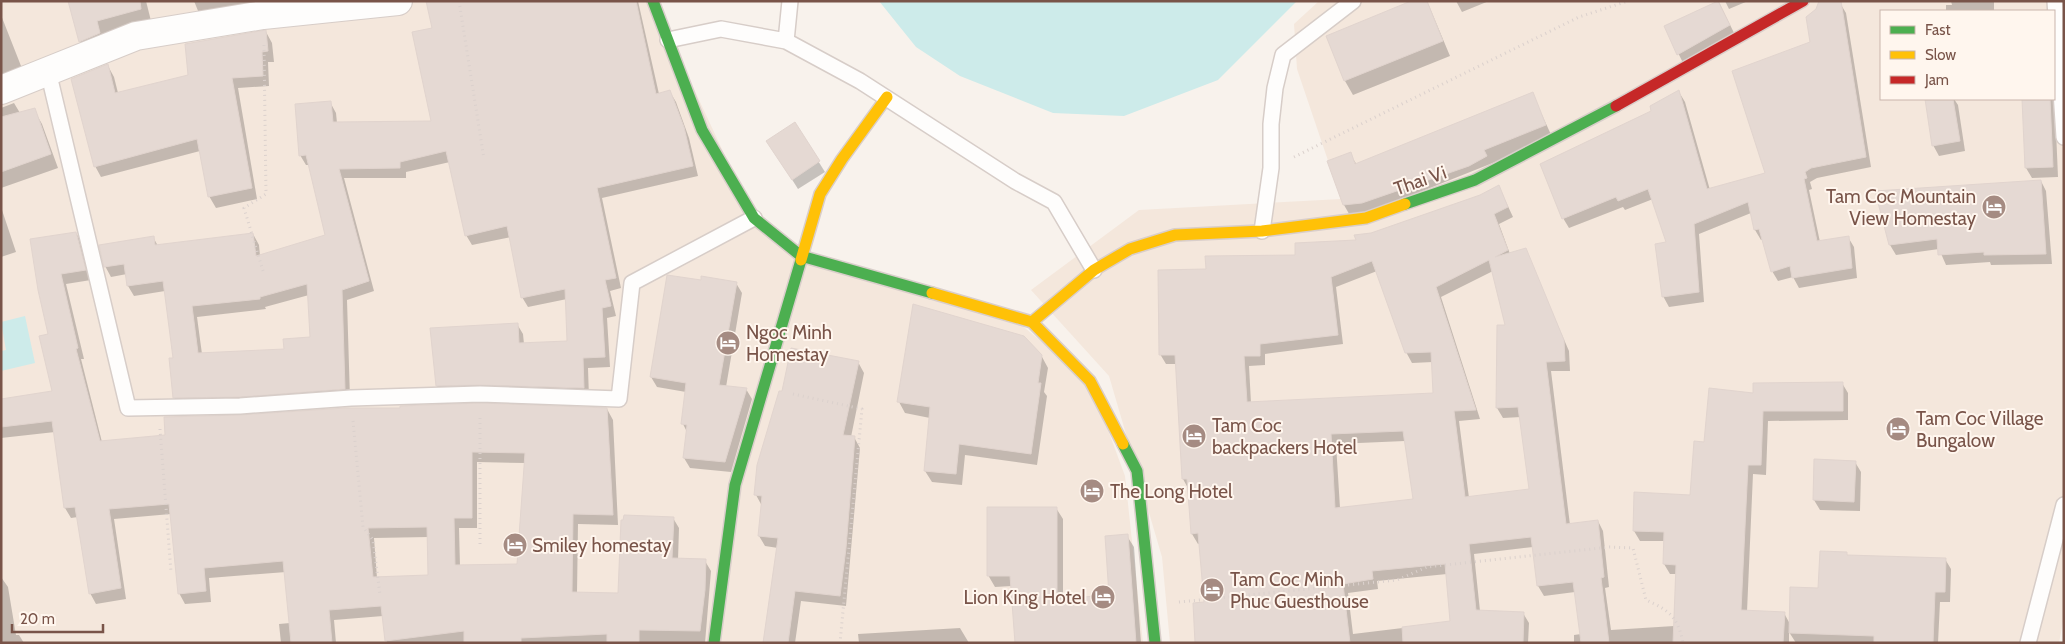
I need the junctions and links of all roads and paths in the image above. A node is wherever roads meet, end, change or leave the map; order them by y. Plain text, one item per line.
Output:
1 (398, 1) edge
2 (459, 1) edge
3 (653, 1) edge
4 (790, 1) edge
5 (1353, 1) edge
6 (1628, 1) edge
7 (1803, 1) edge
8 (2055, 1) edge
9 (263, 15) junction
10 (668, 40) junction
11 (786, 41) junction
12 (48, 72) junction
13 (1, 90) edge
14 (887, 97) junction
15 (2064, 137) edge
16 (484, 158) dead end
17 (1270, 168) junction
18 (754, 218) junction
19 (1262, 231) junction
20 (801, 256) junction
21 (1094, 270) junction
22 (263, 271) dead end
23 (1032, 322) junction
24 (763, 387) junction
25 (480, 394) junction
26 (351, 398) junction
27 (159, 422) dead end
28 (2064, 505) edge
29 (480, 544) dead end
30 (171, 572) dead end
31 (380, 595) dead end
32 (1151, 605) junction
33 (714, 643) edge
34 (840, 643) edge
35 (1155, 643) edge
36 (1683, 643) edge
37 (2028, 643) edge

1 - 9 street
2 - 16 path
3 - 10 street
4 - 11 lane
5 - 17 lane
6 - 17 path
7 - 19 street, Thai Vi
8 - 15 lane
9 - 12 street
9 - 22 path
10 - 11 lane
10 - 18 street
11 - 14 lane
12 - 13 street
12 - 26 lane
14 - 20 street
14 - 21 lane
17 - 19 lane
18 - 20 street
18 - 25 lane
19 - 21 street, Thai Vi
20 - 23 street
20 - 24 street
21 - 23 street, Thai Vi
23 - 32 street
24 - 33 street
24 - 34 path
25 - 26 lane
25 - 29 path
26 - 31 path
27 - 30 path
28 - 37 lane
32 - 35 street
32 - 36 path

